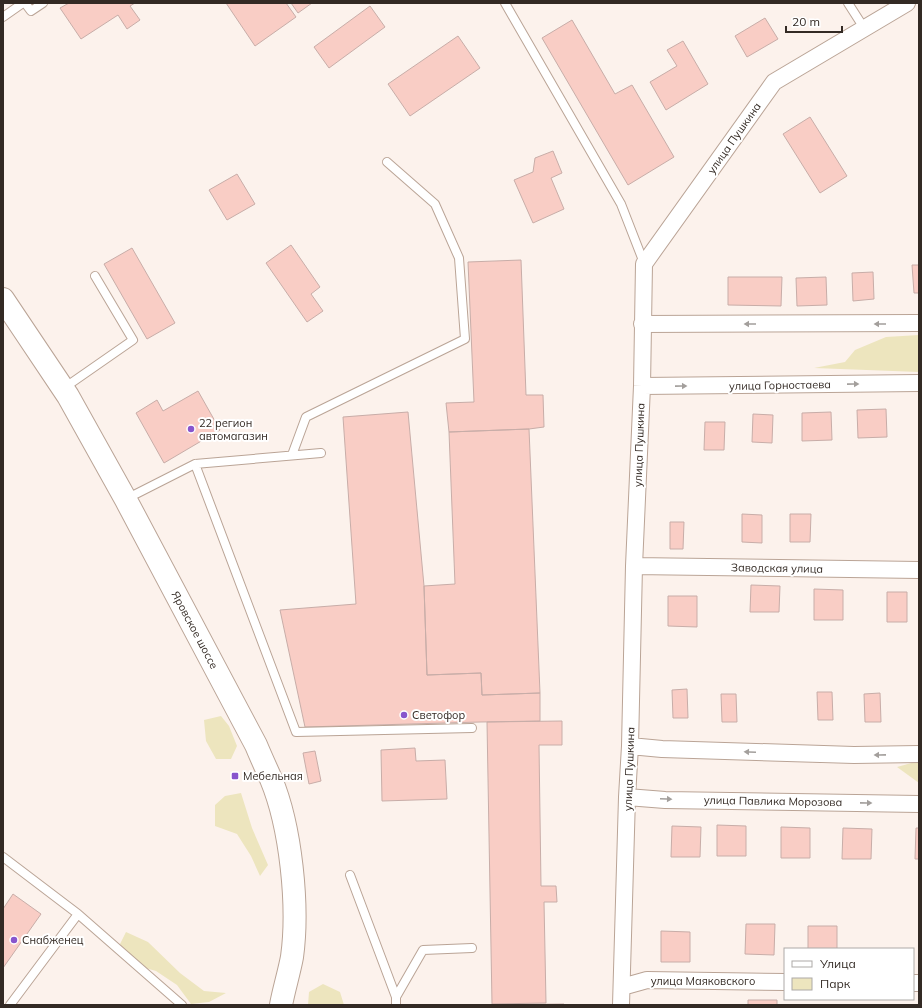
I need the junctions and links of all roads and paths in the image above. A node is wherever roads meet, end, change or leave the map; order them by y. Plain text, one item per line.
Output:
1 (24, 3) edge
2 (43, 3) edge
3 (505, 3) edge
4 (848, 3) edge
5 (907, 3) edge
6 (3, 17) edge
7 (864, 28) junction
8 (387, 162) dead end
9 (644, 264) junction
10 (95, 276) dead end
11 (3, 299) edge
12 (919, 323) edge
13 (642, 324) junction
14 (919, 383) edge
15 (642, 386) junction
16 (63, 389) junction
17 (321, 453) dead end
18 (292, 456) junction
19 (195, 464) junction
20 (126, 500) junction
21 (634, 566) junction
22 (919, 570) edge
23 (472, 728) dead end
24 (630, 746) junction
25 (919, 754) edge
26 (627, 797) junction
27 (919, 804) edge
28 (3, 857) edge
29 (350, 875) dead end
30 (78, 914) junction
31 (472, 948) dead end
32 (784, 982) edge
33 (622, 987) junction
34 (280, 1000) edge
35 (396, 1001) edge
36 (10, 1005) edge
37 (182, 1005) edge
38 (621, 1005) edge

1 - 2 lane
1 - 6 lane
3 - 9 lane
4 - 7 lane
5 - 7 street, улица Пушкина
7 - 9 street, улица Пушкина
8 - 18 lane
9 - 13 street, улица Пушкина
10 - 16 lane
11 - 16 main road, Яровское шоссе
12 -> 13 street
13 - 15 street, улица Пушкина
15 -> 14 street, улица Горностаева
15 - 21 street, улица Пушкина
16 - 20 main road, Яровское шоссе
17 - 18 lane
18 - 19 lane
19 - 20 lane
19 - 23 lane
20 - 34 main road, Яровское шоссе
21 - 22 street, Заводская улица
21 - 24 street, улица Пушкина
25 -> 24 street
24 - 26 street, улица Пушкина
26 -> 27 street, улица Павлика Морозова
26 - 33 street, улица Пушкина
28 - 30 lane
29 - 35 lane
30 - 36 lane
30 - 37 lane
31 - 35 lane
32 - 33 street, улица Маяковского
33 - 38 street, улица Пушкина

